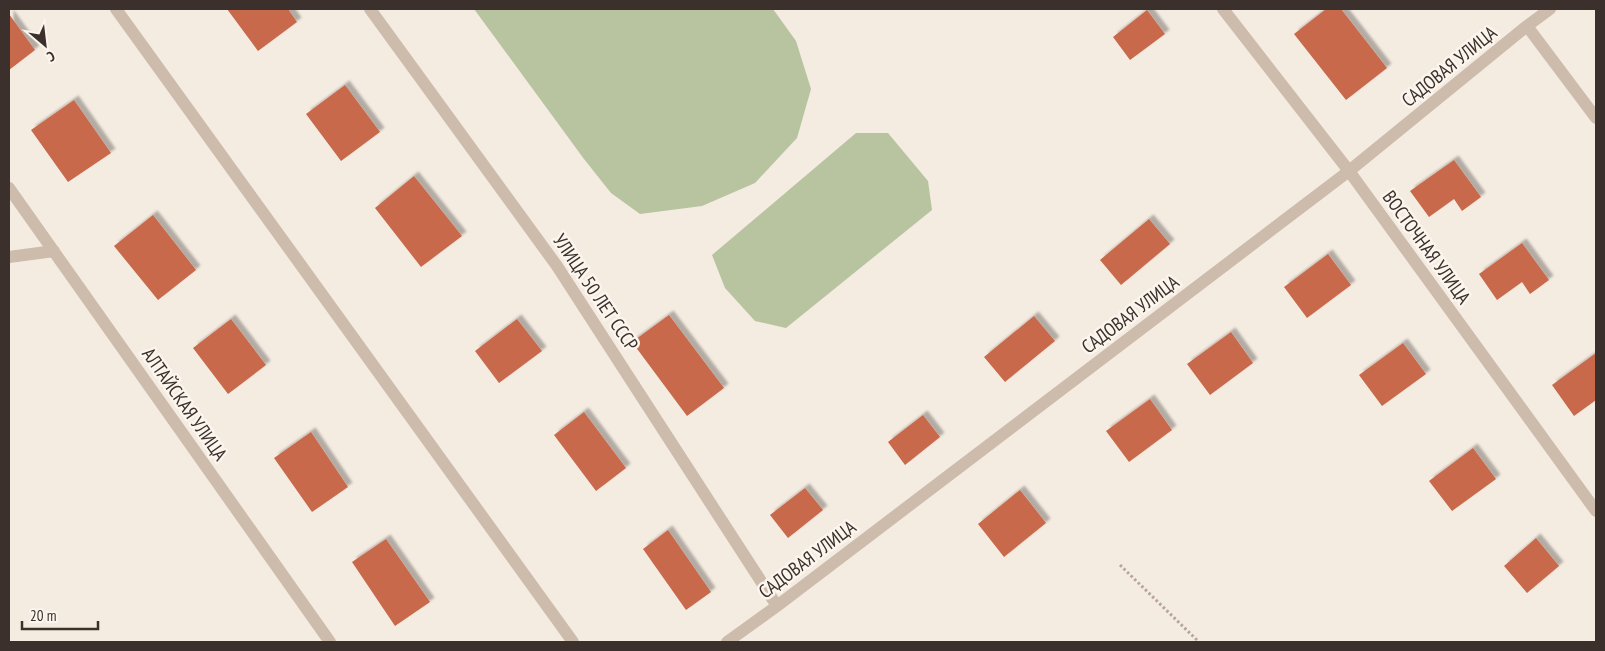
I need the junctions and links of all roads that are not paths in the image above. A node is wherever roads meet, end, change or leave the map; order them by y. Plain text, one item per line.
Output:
1 (116, 9) edge
2 (370, 9) edge
3 (1223, 9) edge
4 (1550, 9) edge
5 (1527, 26) junction
6 (1596, 118) edge
7 (1349, 172) junction
8 (9, 188) edge
9 (54, 251) junction
10 (9, 257) edge
11 (1596, 511) edge
12 (778, 606) junction
13 (330, 642) edge
14 (573, 642) edge
15 (727, 642) edge

1 - 14 street
2 - 12 street, УЛИЦА 50 ЛЕТ СССР
3 - 7 street, ВОСТОЧНАЯ УЛИЦА
4 - 5 street, САДОВАЯ УЛИЦА
5 - 6 street
5 - 7 street, САДОВАЯ УЛИЦА
7 - 11 street, ВОСТОЧНАЯ УЛИЦА
7 - 12 street, САДОВАЯ УЛИЦА
8 - 9 street, АЛТАЙСКАЯ УЛИЦА
9 - 10 street
9 - 13 street, АЛТАЙСКАЯ УЛИЦА
12 - 15 street, САДОВАЯ УЛИЦА

